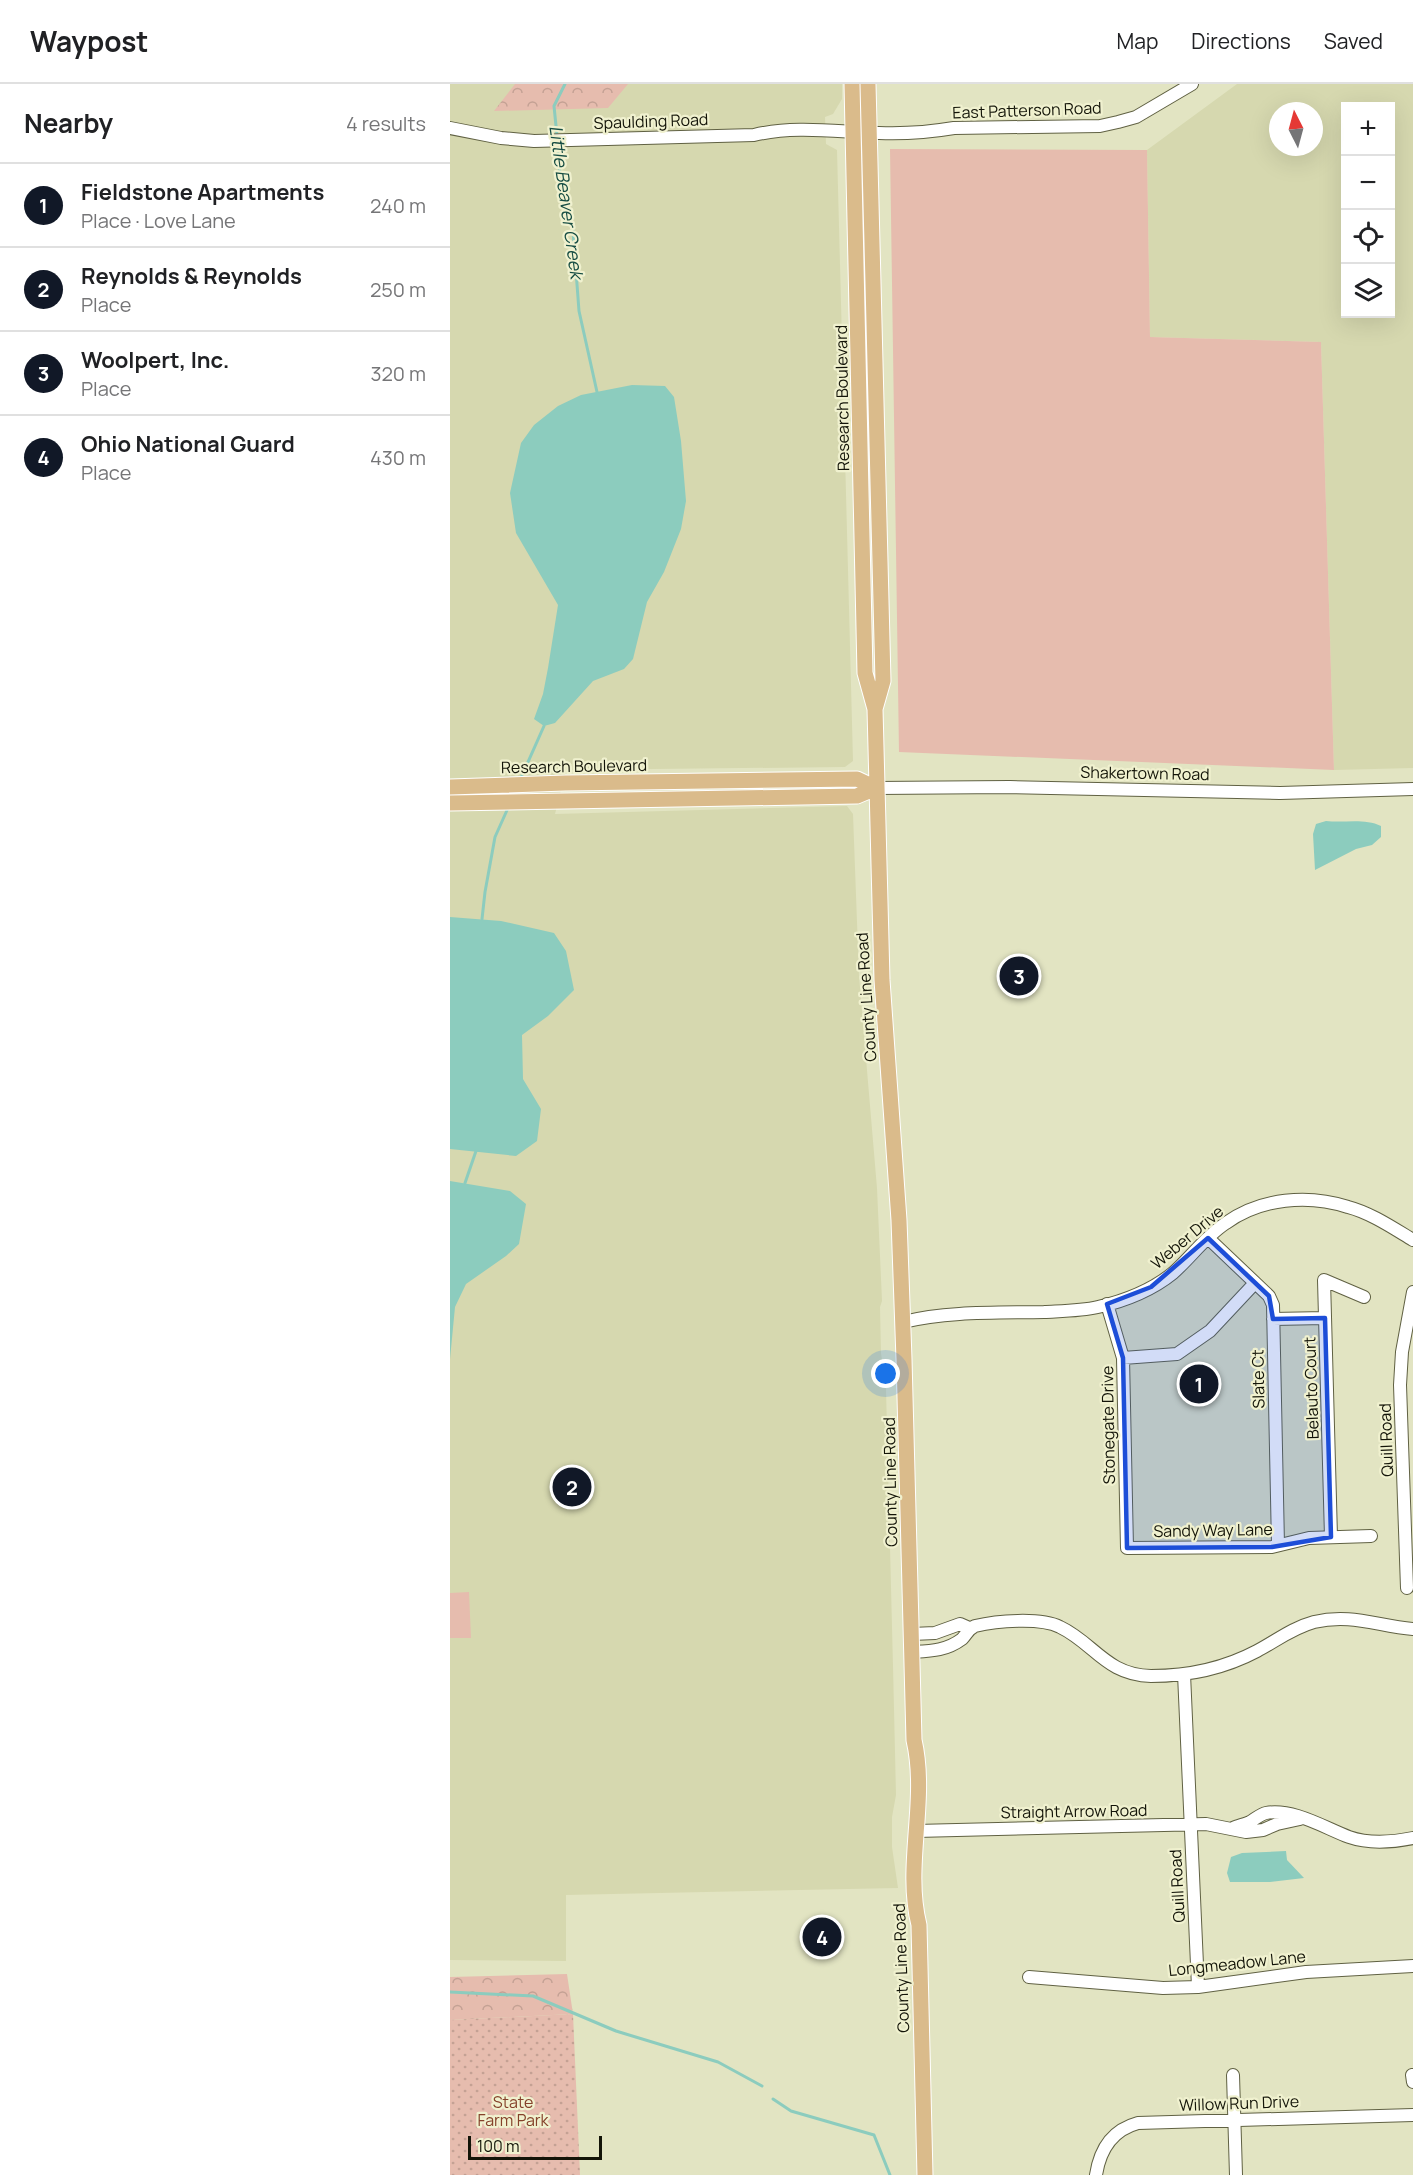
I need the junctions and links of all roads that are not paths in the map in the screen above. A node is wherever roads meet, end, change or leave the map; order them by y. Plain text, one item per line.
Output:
1 (852, 84) edge
2 (868, 84) edge
3 (1192, 84) edge
4 (450, 128) edge
5 (853, 131) junction
6 (869, 132) junction
7 (862, 474) junction
8 (878, 474) junction
9 (875, 709) junction
10 (450, 787) edge
11 (876, 788) junction
12 (1413, 789) edge
13 (457, 803) edge
14 (1208, 1239) junction
15 (1413, 1240) edge
16 (1254, 1284) junction
17 (1413, 1292) edge
18 (1364, 1297) dead end
19 (1107, 1304) junction
20 (1325, 1318) junction
21 (1274, 1319) junction
22 (903, 1322) junction
23 (1123, 1358) junction
24 (1371, 1536) dead end
25 (1409, 1537) edge
26 (1332, 1538) junction
27 (1278, 1545) junction
28 (1127, 1548) joint
29 (1407, 1588) dead end
30 (969, 1628) junction
31 (1413, 1629) edge
32 (912, 1634) junction
33 (912, 1652) junction
34 (1184, 1674) junction
35 (1190, 1825) junction
36 (916, 1831) junction
37 (1413, 1838) edge
38 (1413, 1966) edge
39 (1029, 1977) dead end
40 (1198, 1987) junction
41 (1233, 2075) dead end
42 (1413, 2075) edge
43 (1413, 2082) edge
44 (1413, 2115) edge
45 (1235, 2120) junction
46 (925, 2175) edge
47 (1096, 2175) edge
48 (1236, 2175) edge

1 - 5 main road, Research Boulevard
2 - 6 main road, Research Boulevard
3 - 6 street, East Patterson Road
4 - 5 street, Spaulding Road
5 - 6 street, East Patterson Road
5 - 7 main road, Research Boulevard
6 - 8 main road, Research Boulevard
7 - 8 main road
7 - 9 main road, Research Boulevard
8 - 9 main road, Research Boulevard
9 - 11 main road, Research Boulevard
10 - 11 main road, Research Boulevard
11 - 12 street, Shakertown Road
11 - 13 main road, Research Boulevard
11 - 22 main road, County Line Road
14 - 15 street, Weber Drive
14 - 16 street, Slate Ct
14 - 19 street, Weber Drive
16 - 21 street, Slate Ct
16 - 23 street
17 - 25 street, Quill Road
18 - 20 street, Belauto Court
19 - 22 street, Weber Drive
19 - 23 street, Stonegate Drive
20 - 21 street
20 - 26 street, Belauto Court
21 - 27 street, Slate Ct
22 - 32 main road, County Line Road
23 - 28 street, Stonegate Drive
24 - 26 street, Sandy Way Lane
25 - 29 street, Quill Road
26 - 27 street, Sandy Way Lane
27 - 28 street, Sandy Way Lane
30 - 32 street
30 - 33 street
30 - 34 street
31 - 34 street
32 - 33 main road, County Line Road
33 - 36 main road, County Line Road
34 - 35 street, Quill Road
35 - 36 street, Straight Arrow Road
35 - 37 street, Straight Arrow Road
35 - 40 street, Quill Road
36 - 46 main road, County Line Road
38 - 40 street, Longmeadow Lane
39 - 40 street, Longmeadow Lane
41 - 45 street
42 - 43 street
44 - 45 street, Willow Run Drive
45 - 47 street, Willow Run Drive
45 - 48 street

